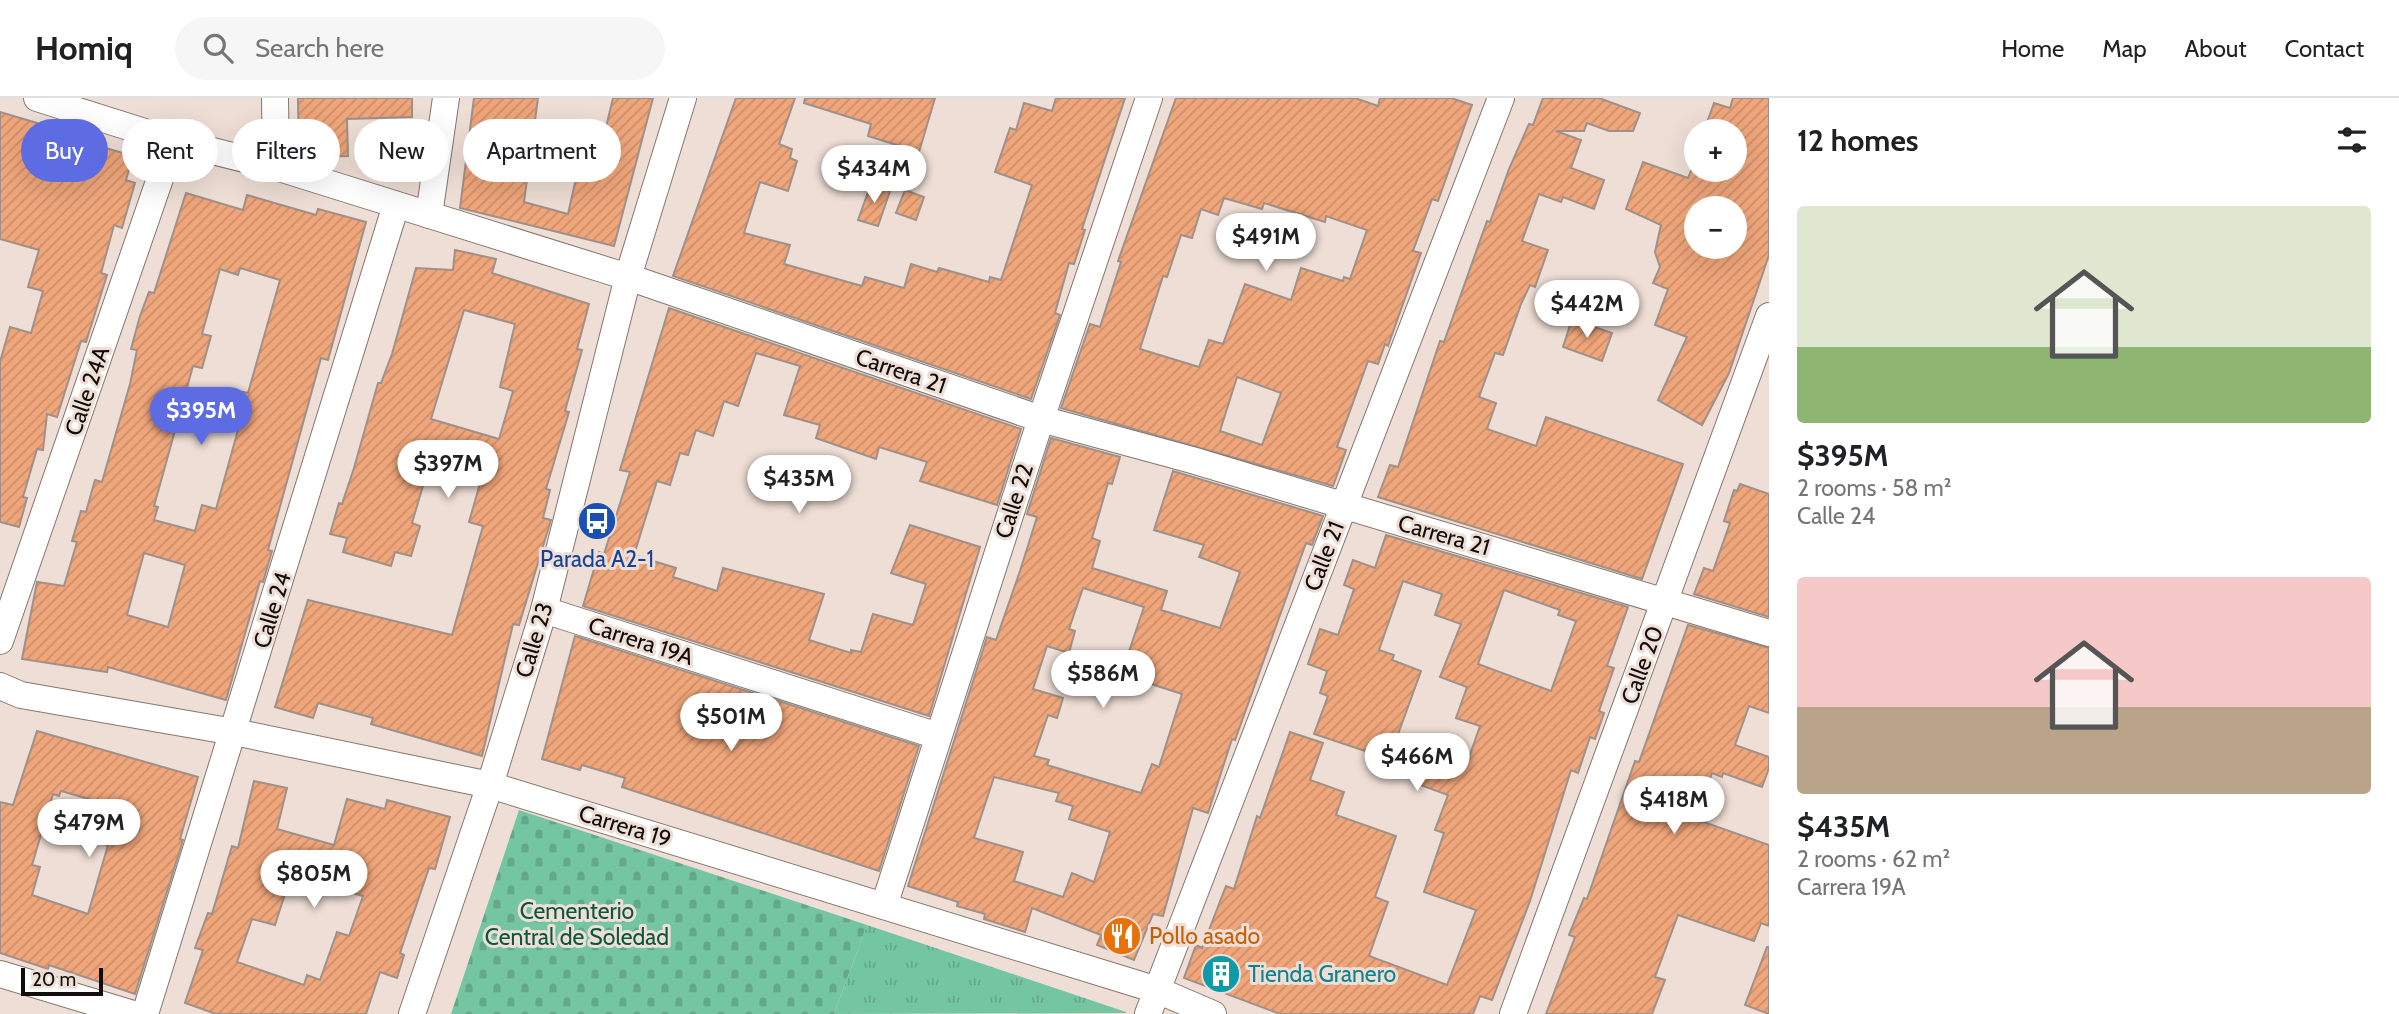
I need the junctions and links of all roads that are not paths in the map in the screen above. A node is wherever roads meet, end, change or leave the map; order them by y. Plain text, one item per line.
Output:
1 (37, 98) edge
2 (275, 98) edge
3 (446, 98) edge
4 (683, 98) edge
5 (1149, 98) edge
6 (1501, 98) edge
7 (75, 104) edge
8 (275, 119) edge
9 (122, 122) edge
10 (159, 182) edge
11 (323, 182) edge
12 (396, 205) junction
13 (429, 215) junction
14 (628, 277) junction
15 (1769, 316) edge
16 (1041, 419) junction
17 (1343, 506) junction
18 (1666, 600) junction
19 (544, 610) junction
20 (1769, 633) edge
21 (0, 641) edge
22 (7, 693) edge
23 (234, 732) junction
24 (938, 736) junction
25 (490, 785) junction
26 (884, 906) junction
27 (0, 974) edge
28 (1152, 1002) edge
29 (133, 1014) edge
30 (145, 1014) edge
31 (412, 1014) edge
32 (1213, 1014) edge
33 (1513, 1014) edge

1 - 7 street, Carrera 21
2 - 8 street
3 - 13 street
4 - 14 street, Calle 23
5 - 16 street, Calle 22
6 - 17 street, Calle 21
7 - 9 street, Carrera 21
10 - 21 street, Calle 24A
11 - 12 street, Carrera 21
12 - 13 street, Carrera 21
12 - 23 street, Calle 24
13 - 14 street, Carrera 21
14 - 16 street, Carrera 21
14 - 19 street, Calle 23
15 - 18 street, Calle 20
16 - 17 street, Carrera 21
16 - 24 street, Calle 22
17 - 18 street, Carrera 21
17 - 28 street, Calle 21
18 - 20 street, Carrera 21
18 - 33 street, Calle 20
19 - 24 street, Carrera 19A
19 - 25 street, Calle 23
22 - 23 street, Carrera 19
23 - 25 street, Carrera 19
23 - 30 street, Calle 24
24 - 26 street, Calle 22
25 - 26 street, Carrera 19
25 - 31 street, Calle 23
26 - 28 street, Carrera 19
27 - 29 street
28 - 32 street, Carrera 19

